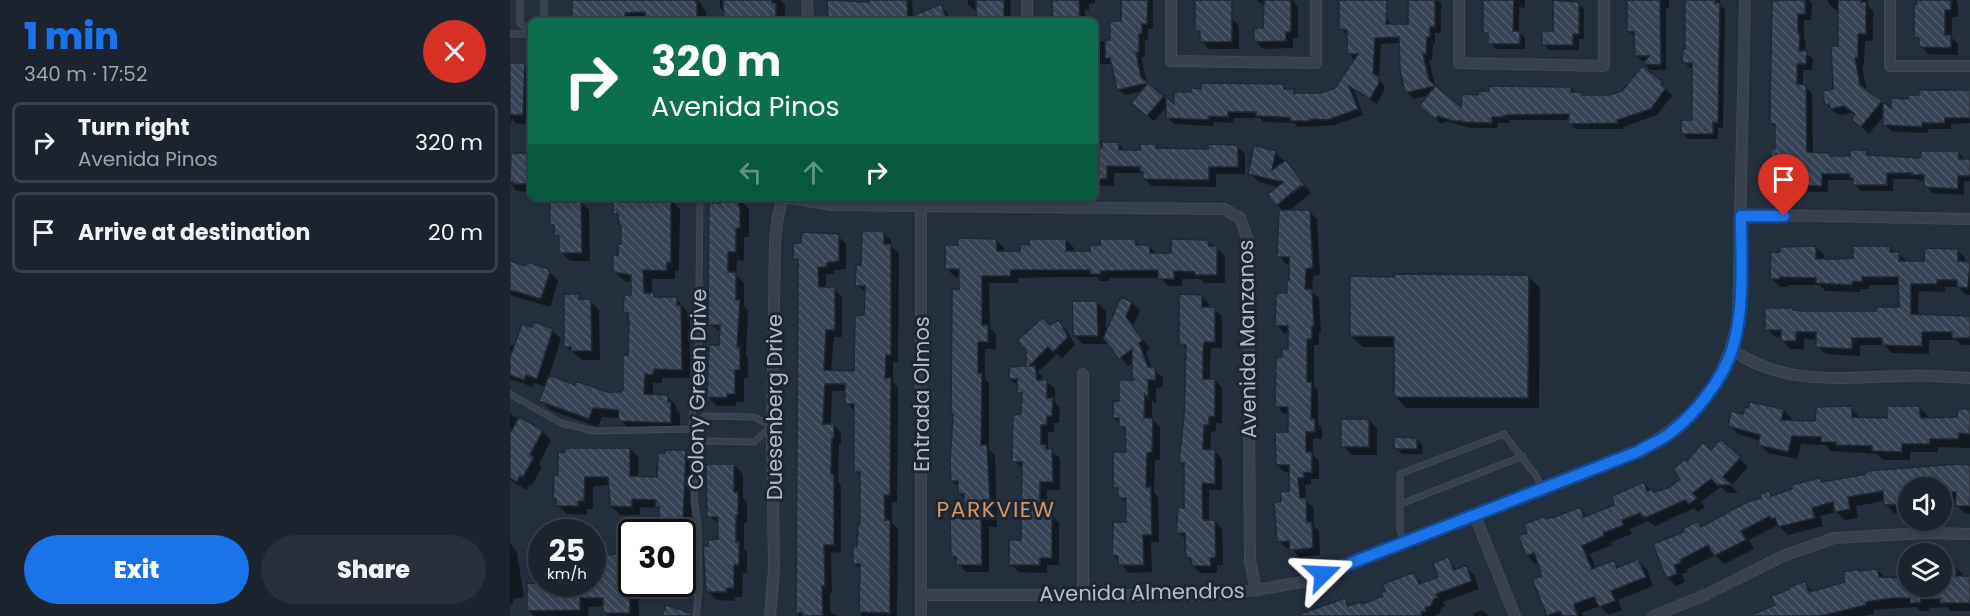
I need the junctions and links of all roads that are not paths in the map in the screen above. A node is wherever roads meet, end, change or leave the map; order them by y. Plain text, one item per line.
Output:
1 (520, 0) edge
2 (544, 0) edge
3 (807, 0) edge
4 (1027, 0) edge
5 (1171, 0) edge
6 (1316, 0) edge
7 (1459, 0) edge
8 (1604, 0) edge
9 (1745, 0) edge
10 (1890, 0) edge
11 (544, 18) edge
12 (808, 18) edge
13 (1027, 18) edge
14 (528, 30) edge
15 (528, 33) edge
16 (510, 34) edge
17 (1970, 66) edge
18 (700, 201) edge
19 (782, 201) edge
20 (808, 201) edge
21 (921, 208) junction
22 (1741, 216) junction
23 (1970, 219) edge
24 (1732, 350) junction
25 (1083, 374) dead end
26 (1970, 378) edge
27 (510, 394) edge
28 (772, 426) junction
29 (692, 429) junction
30 (1523, 456) junction
31 (1542, 489) junction
32 (1401, 504) junction
33 (1475, 516) junction
34 (1970, 534) edge
35 (1404, 543) junction
36 (1256, 590) junction
37 (1083, 594) junction
38 (921, 595) junction
39 (696, 616) edge
40 (770, 616) edge
41 (921, 616) edge
42 (1515, 616) edge
43 (1653, 616) edge

1 - 14 lane
2 - 11 lane
3 - 12 street
4 - 13 street
5 - 6 street
7 - 8 street
9 - 22 street, Avenida Almendros
10 - 17 street
15 - 16 lane
18 - 29 lane, Colony Green Drive
19 - 28 street, Duesenberg Drive
20 - 21 street, Avenida Manzanos
21 - 36 street, Avenida Manzanos
21 - 38 street, Entrada Olmos
22 - 23 street
22 - 24 street, Avenida Almendros
24 - 26 street
24 - 31 street, Avenida Almendros
25 - 37 street
27 - 29 lane
28 - 29 lane
28 - 29 lane
28 - 40 street, Duesenberg Drive
29 - 39 lane, Colony Green Drive
30 - 31 lane
30 - 32 lane
30 - 32 lane
31 - 33 street, Avenida Almendros
32 - 35 lane
33 - 35 street, Avenida Almendros
33 - 42 street
34 - 43 street
35 - 36 street, Avenida Almendros
36 - 37 street, Avenida Almendros
37 - 38 street, Avenida Almendros
38 - 41 street, Entrada Olmos

